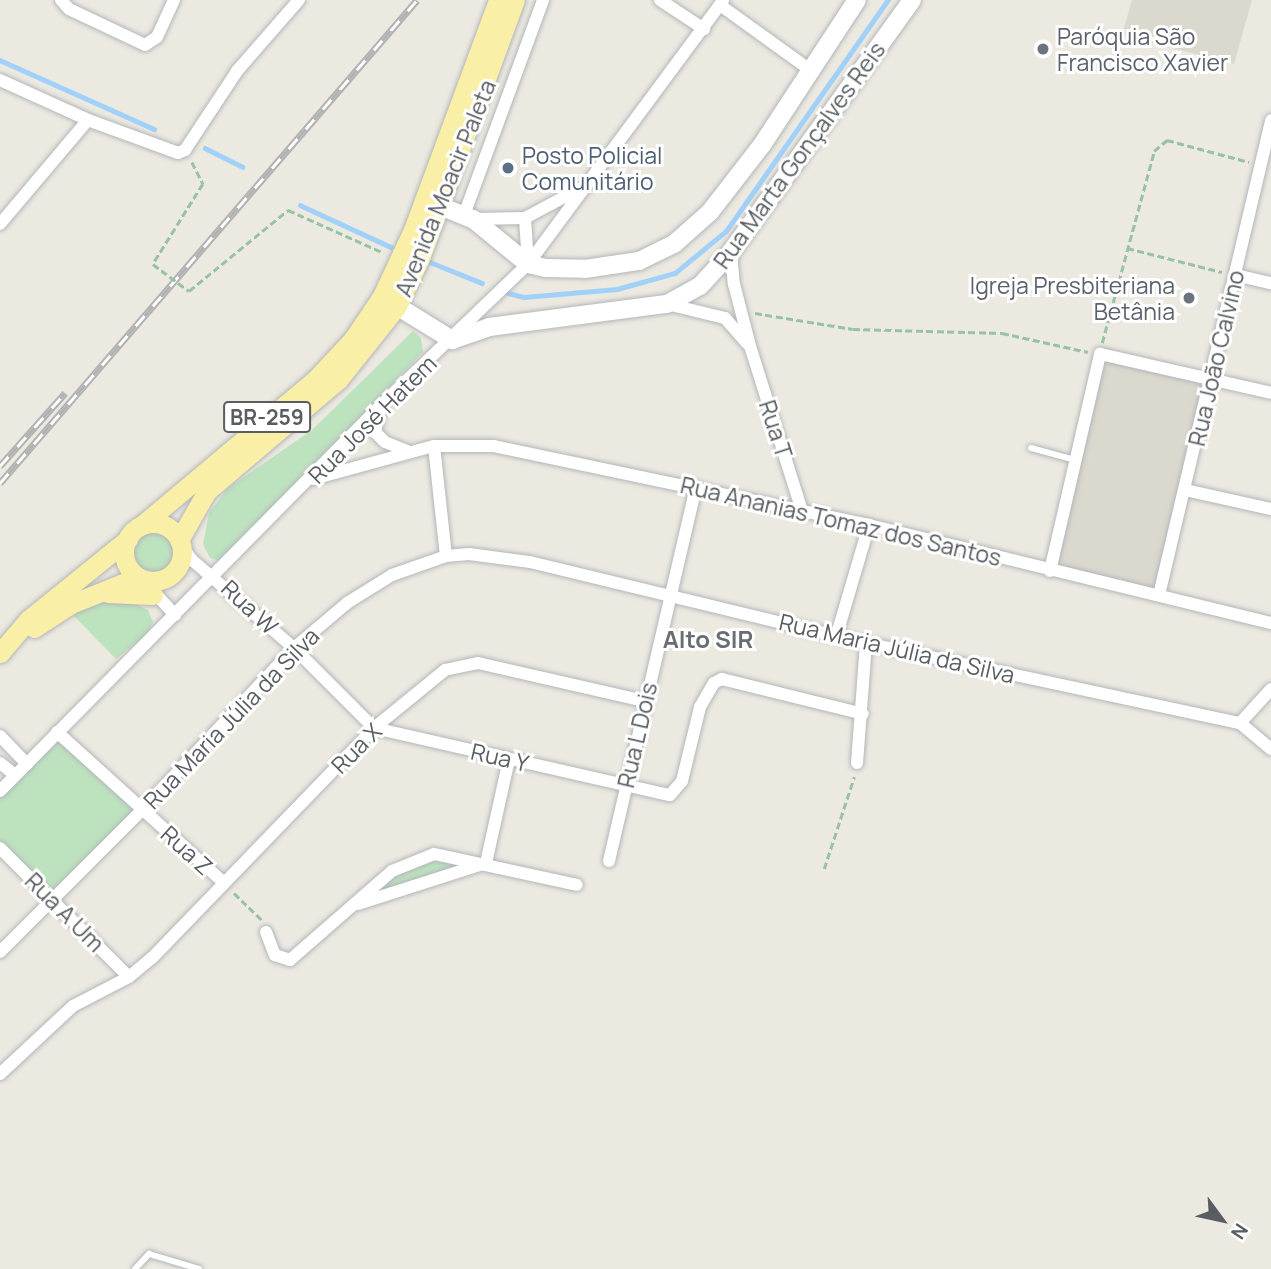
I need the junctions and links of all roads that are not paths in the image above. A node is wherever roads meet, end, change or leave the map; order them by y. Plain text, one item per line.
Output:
1 (61, 0) edge
2 (174, 0) edge
3 (299, 0) edge
4 (498, 0) edge
5 (515, 0) edge
6 (543, 0) edge
7 (660, 0) edge
8 (857, 0) edge
9 (912, 0) edge
10 (721, 2) edge
11 (704, 29) junction
12 (810, 70) junction
13 (0, 80) edge
14 (88, 120) junction
15 (1271, 120) edge
16 (1265, 166) edge
17 (444, 170) junction
18 (582, 188) junction
19 (440, 206) junction
20 (468, 217) junction
21 (525, 218) junction
22 (0, 224) edge
23 (732, 252) junction
24 (528, 264) junction
25 (1236, 275) junction
26 (1271, 284) edge
27 (667, 304) junction
28 (397, 306) junction
29 (452, 340) junction
30 (750, 346) junction
31 (1212, 379) junction
32 (1271, 393) edge
33 (382, 404) junction
34 (433, 446) junction
35 (1031, 448) dead end
36 (407, 452) junction
37 (1077, 461) junction
38 (313, 479) junction
39 (696, 486) junction
40 (1185, 490) junction
41 (1271, 509) edge
42 (802, 511) junction
43 (869, 525) junction
44 (135, 532) junction
45 (180, 542) junction
46 (446, 556) junction
47 (1050, 571) junction
48 (215, 575) junction
49 (148, 588) junction
50 (670, 595) junction
51 (1158, 595) junction
52 (175, 615) junction
53 (1271, 623) edge
54 (837, 634) junction
55 (154, 637) junction
56 (866, 643) junction
57 (294, 648) junction
58 (3, 650) edge
59 (1271, 690) edge
60 (644, 701) junction
61 (863, 714) junction
62 (1240, 723) junction
63 (374, 728) junction
64 (57, 732) junction
65 (0, 736) edge
66 (1271, 749) edge
67 (509, 759) junction
68 (0, 763) edge
69 (857, 763) road end
70 (27, 764) junction
71 (15, 775) junction
72 (626, 786) junction
73 (0, 791) edge
74 (142, 810) junction
75 (0, 848) edge
76 (609, 862) dead end
77 (486, 863) junction
78 (225, 883) junction
79 (577, 885) dead end
80 (53, 900) junction
81 (357, 904) junction
82 (266, 932) dead end
83 (0, 952) edge
84 (130, 977) junction
85 (0, 1074) edge
86 (135, 1269) edge
87 (199, 1269) edge

1 - 2 street
3 - 14 street
4 - 17 main road, Avenida Moacir Paleta / BR-259
5 - 17 main road, Avenida Moacir Paleta / BR-259
6 - 20 street
7 - 11 street
8 - 12 street, Rua Marta Gonçalves Reis
9 - 23 street, Rua Marta Gonçalves Reis
10 - 11 street, Rua José Hatem
10 - 12 street
11 - 18 street, Rua José Hatem
12 - 24 street, Rua Marta Gonçalves Reis
13 - 14 street
14 - 22 street
15 - 16 street, Rua João Calvino
16 - 25 street, Rua João Calvino
17 - 19 main road, Avenida Moacir Paleta / BR-259
17 - 44 main road, Avenida Moacir Paleta / BR-259
18 - 21 street, Rua José Hatem
18 - 24 street, Rua José Hatem
19 - 20 street
19 - 28 main road, Avenida Moacir Paleta / BR-259
20 - 21 street, Rua José Hatem
20 - 24 street
21 - 24 street
23 - 27 street, Rua Marta Gonçalves Reis
23 - 30 street, Rua T
24 - 29 street, Rua José Hatem
25 - 26 street
25 - 31 street, Rua João Calvino
27 - 29 street, Rua Marta Gonçalves Reis
27 - 30 street, Rua T
28 - 29 street
28 - 45 main road, Avenida Moacir Paleta / BR-259
29 - 33 street, Rua José Hatem
30 - 42 street, Rua T
31 - 32 street
31 - 37 street
31 - 40 street, Rua João Calvino
33 - 36 street
33 - 38 street, Rua José Hatem
34 - 36 street, Rua Ananias Tomaz dos Santos
34 - 39 street, Rua Ananias Tomaz dos Santos
34 - 46 street
35 - 37 lane
36 - 38 street, Rua Ananias Tomaz dos Santos
37 - 47 street
38 - 48 street, Rua José Hatem
39 - 42 street, Rua Ananias Tomaz dos Santos
39 - 50 street, Rua L Dois
40 - 41 street
40 - 51 street, Rua João Calvino
42 - 43 street, Rua Ananias Tomaz dos Santos
43 - 47 street, Rua Ananias Tomaz dos Santos
43 - 54 street
44 - 45 main road
44 - 49 main road
44 - 58 main road, Avenida Moacir Paleta / BR-259
45 - 48 street
45 - 49 main road, Avenida Moacir Paleta / BR-259
46 - 50 street, Rua Maria Júlia da Silva
46 - 57 street, Rua Maria Júlia da Silva
47 - 51 street, Rua Ananias Tomaz dos Santos
48 - 52 street, Rua José Hatem
48 - 57 street, Rua W
49 - 52 street
49 - 55 street
49 - 58 main road, Avenida Moacir Paleta / BR-259
50 - 54 street, Rua Maria Júlia da Silva
50 - 60 street, Rua L Dois
51 - 53 street, Rua Ananias Tomaz dos Santos
52 - 55 street, Rua José Hatem
54 - 56 street, Rua Maria Júlia da Silva
55 - 64 street, Rua José Hatem
56 - 61 street
56 - 62 street, Rua Maria Júlia da Silva
57 - 63 street, Rua W
57 - 74 street, Rua Maria Júlia da Silva
59 - 62 street
60 - 63 street, Rua X
60 - 72 street, Rua L Dois
61 - 69 street
61 - 72 street, Rua Y
62 - 66 street, Rua Maria Júlia da Silva
63 - 67 street, Rua Y
63 - 78 street, Rua X
64 - 70 street, Rua José Hatem
64 - 74 street, Rua Z
65 - 70 street
67 - 72 street, Rua Y
67 - 77 street
68 - 71 street
70 - 71 street, Rua José Hatem
71 - 73 street, Rua José Hatem
72 - 76 street, Rua L Dois
74 - 78 street, Rua Z
74 - 80 street, Rua Maria Júlia da Silva
75 - 80 street, Rua A Um
77 - 79 street
77 - 81 street
77 - 81 street
78 - 84 street, Rua X
80 - 83 street, Rua Maria Júlia da Silva
80 - 84 street, Rua A Um
81 - 82 street
84 - 85 street, Rua X
86 - 87 lane

